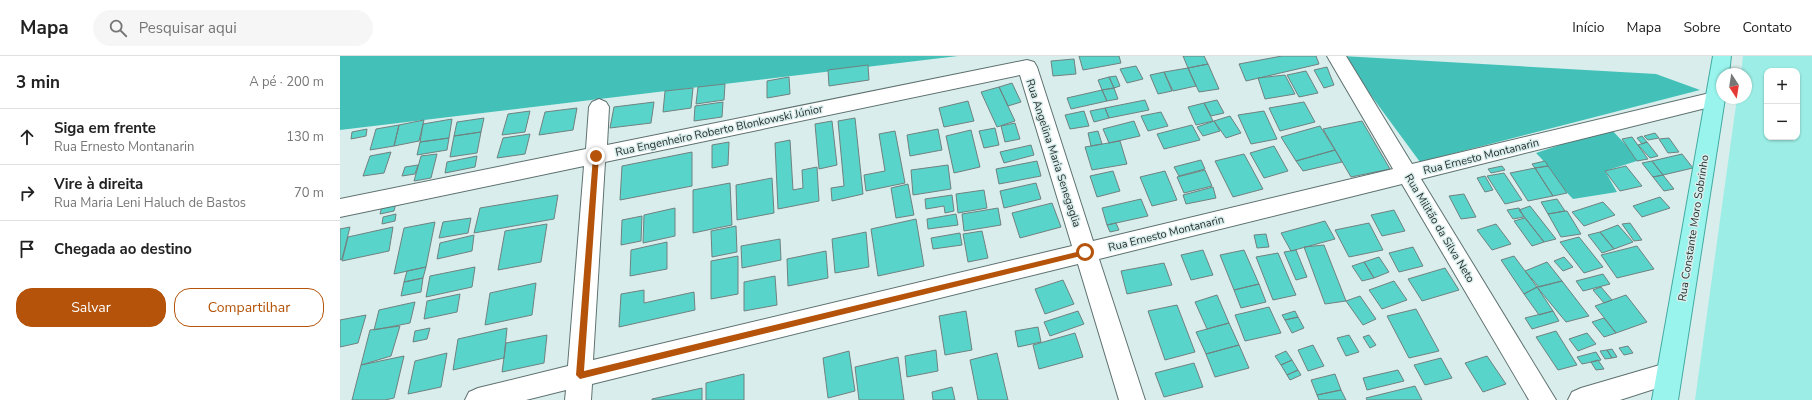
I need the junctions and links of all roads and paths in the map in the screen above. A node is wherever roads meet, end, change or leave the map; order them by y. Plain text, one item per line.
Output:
1 (1336, 56) edge
2 (1722, 56) edge
3 (1027, 67) joint
4 (1714, 99) junction
5 (599, 107) dead end
6 (596, 156) junction
7 (1407, 174) junction
8 (340, 208) edge
9 (1085, 252) junction
10 (1670, 373) junction
11 (580, 375) junction
12 (478, 400) edge
13 (578, 400) edge
14 (1132, 400) edge
15 (1543, 400) edge
16 (1581, 400) edge
17 (1666, 400) edge

1 - 7 street, Rua Militão da Silva Neto
2 - 4 main road, Rua Constante Moro Sobrinho
3 - 6 street, Rua Engenheiro Roberto Blonkowski Júnior
3 - 9 street, Rua Angelina Maria Senegaglia
4 - 7 street, Rua Ernesto Montanarin
4 - 10 main road, Rua Constante Moro Sobrinho
5 - 6 street
6 - 8 street, Rua Engenheiro Roberto Blonkowski Júnior
6 - 11 street
7 - 9 street, Rua Ernesto Montanarin
7 - 15 street, Rua Militão da Silva Neto
9 - 11 street, Rua Ernesto Montanarin
9 - 14 street, Rua Angelina Maria Senegaglia
10 - 16 street
10 - 17 main road, Rua Constante Moro Sobrinho
11 - 12 street, Rua Ernesto Montanarin
11 - 13 street

